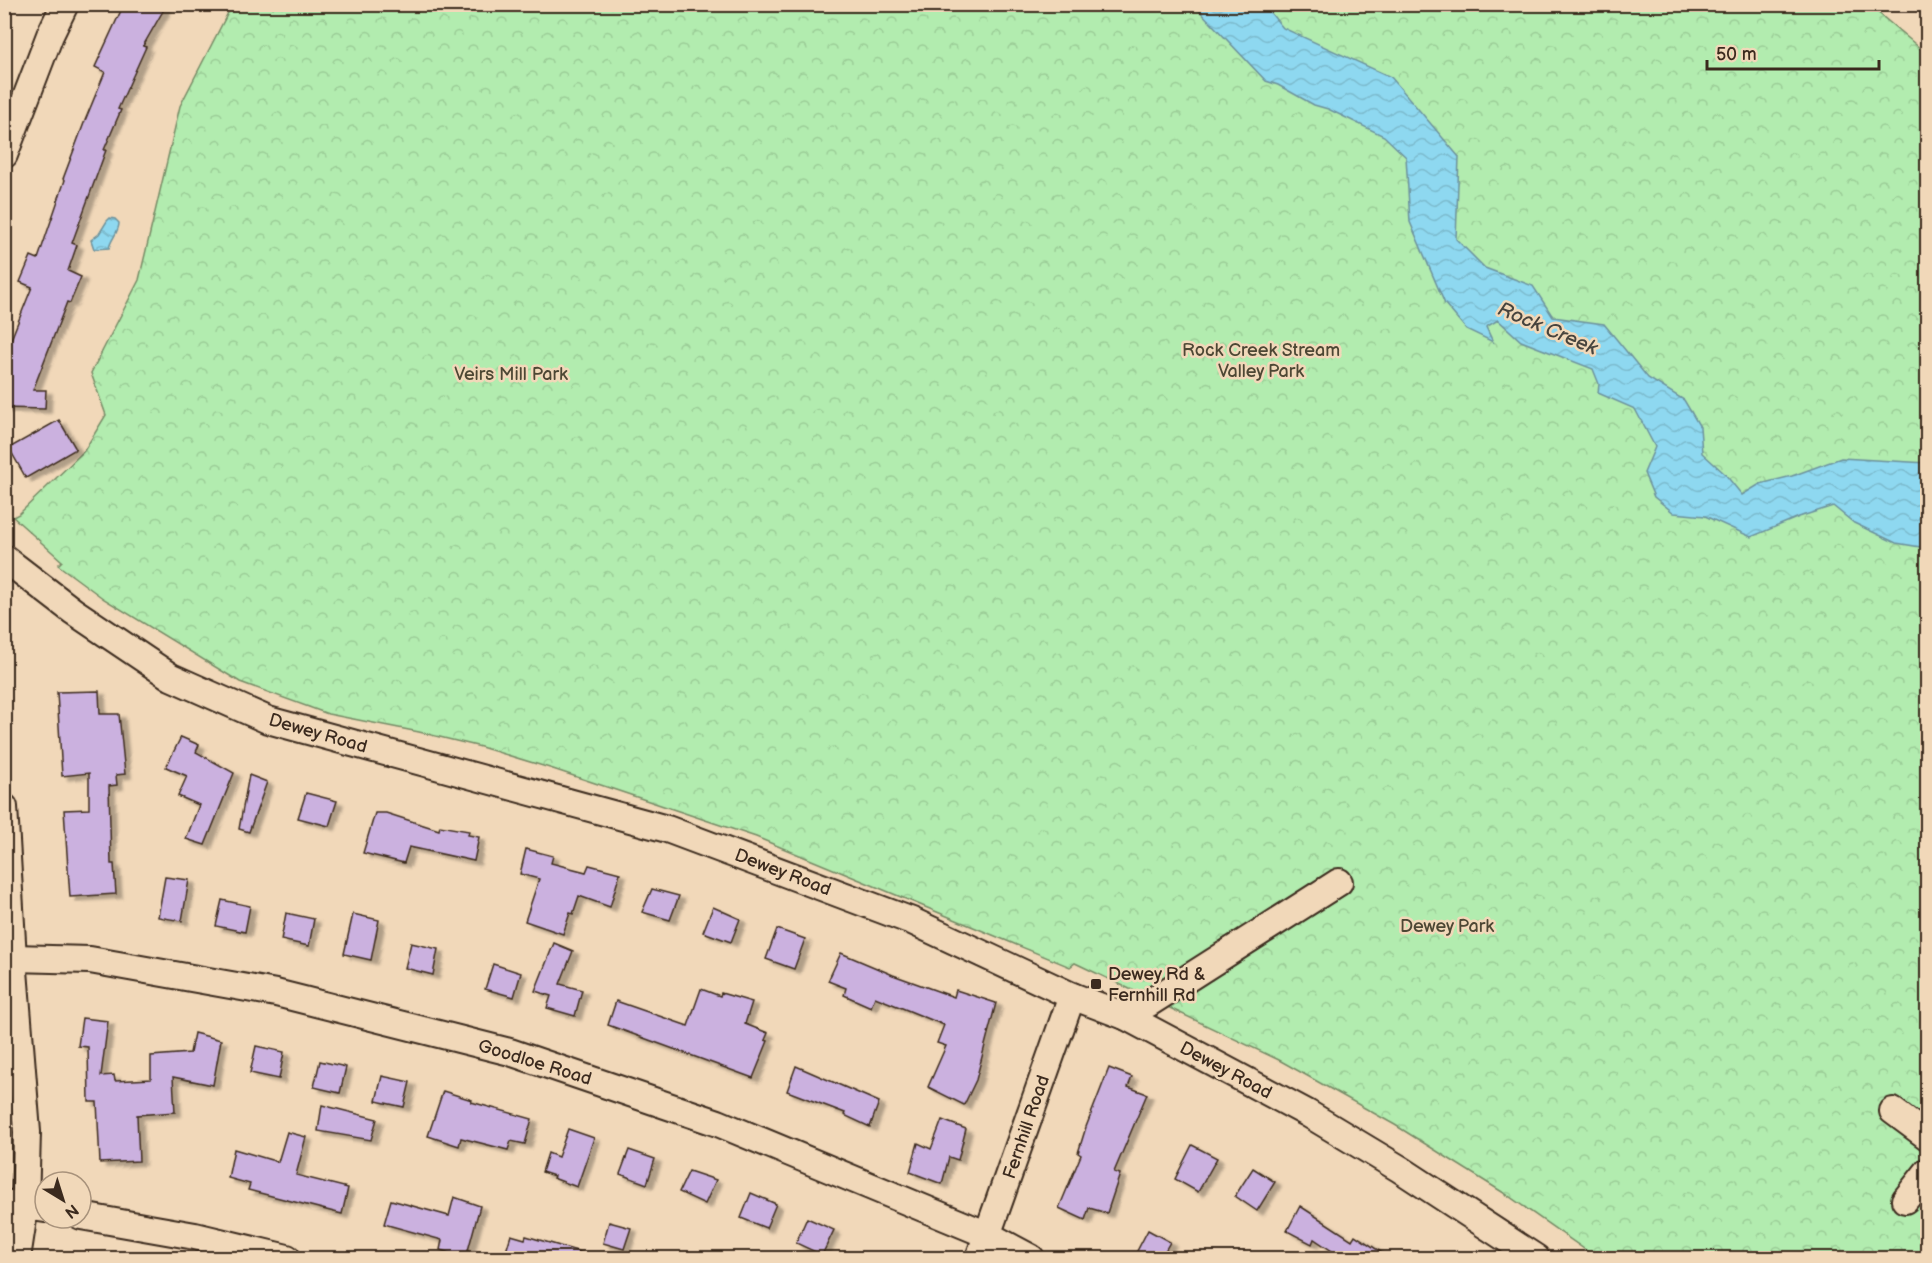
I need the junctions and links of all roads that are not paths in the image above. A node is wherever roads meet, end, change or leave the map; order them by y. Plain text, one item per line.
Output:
1 (65, 4) edge
2 (4, 155) edge
3 (4, 558) edge
4 (4, 807) edge
5 (1339, 882) dead end
6 (13, 958) junction
7 (1072, 996) junction
8 (1125, 1016) junction
9 (1893, 1111) dead end
10 (1928, 1137) edge
11 (1928, 1171) edge
12 (1905, 1200) dead end
13 (25, 1206) edge
14 (93, 1218) edge
15 (983, 1247) edge
16 (17, 1258) edge
17 (287, 1258) edge
18 (1031, 1258) edge
19 (1536, 1258) edge

1 - 2 street
3 - 7 street, Dewey Road
4 - 6 street
5 - 8 street
6 - 13 street
6 - 15 street, Goodloe Road
7 - 8 street, Dewey Road
7 - 15 street, Fernhill Road
8 - 19 street, Dewey Road
9 - 10 street
11 - 12 street
13 - 16 street
14 - 17 street
15 - 18 street, Goodloe Road

